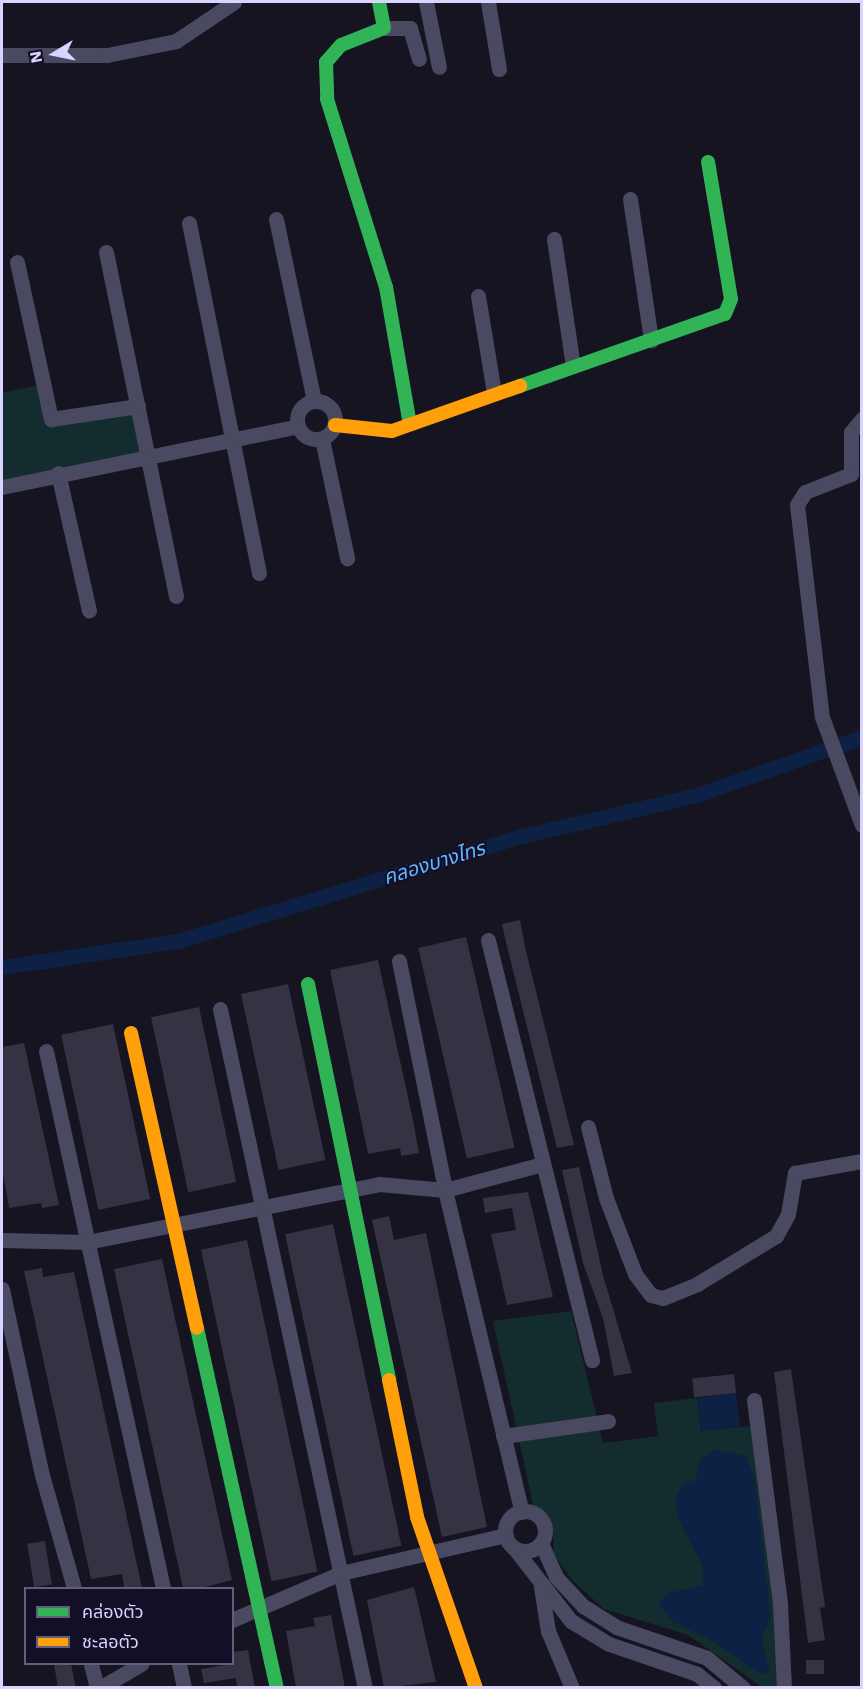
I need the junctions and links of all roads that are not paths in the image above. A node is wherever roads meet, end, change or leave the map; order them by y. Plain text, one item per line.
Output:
1 (234, 2) edge
2 (379, 2) edge
3 (426, 2) edge
4 (488, 2) edge
5 (384, 28) junction
6 (2, 55) edge
7 (419, 59) dead end
8 (439, 67) dead end
9 (499, 69) dead end
10 (708, 162) dead end
11 (630, 199) dead end
12 (276, 219) dead end
13 (189, 223) dead end
14 (554, 239) dead end
15 (106, 252) dead end
16 (17, 262) dead end
17 (478, 296) dead end
18 (651, 340) junction
19 (573, 366) junction
20 (494, 393) junction
21 (314, 400) junction
22 (138, 406) junction
23 (861, 419) edge
24 (410, 424) junction
25 (335, 425) junction
26 (298, 426) junction
27 (233, 436) junction
28 (322, 439) junction
29 (147, 456) junction
30 (58, 473) junction
31 (2, 487) edge
32 (347, 558) dead end
33 (259, 573) dead end
34 (177, 596) dead end
35 (89, 611) dead end
36 (861, 825) edge
37 (488, 940) dead end
38 (399, 961) dead end
39 (308, 984) dead end
40 (220, 1009) dead end
41 (131, 1034) dead end
42 (46, 1051) dead end
43 (588, 1127) dead end
44 (861, 1161) edge
45 (543, 1164) junction
46 (350, 1190) junction
47 (445, 1190) junction
48 (261, 1208) junction
49 (174, 1225) junction
50 (2, 1240) edge
51 (87, 1242) junction
52 (2, 1289) edge
53 (592, 1360) dead end
54 (754, 1400) dead end
55 (608, 1421) dead end
56 (502, 1436) junction
57 (522, 1512) junction
58 (510, 1541) junction
59 (541, 1543) junction
60 (427, 1554) junction
61 (341, 1573) junction
62 (74, 1587) edge
63 (163, 1587) edge
64 (541, 1587) junction
65 (259, 1608) junction
66 (234, 1619) edge
67 (91, 1665) edge
68 (139, 1665) edge
69 (179, 1665) edge
70 (98, 1688) edge
71 (184, 1688) edge
72 (277, 1688) edge
73 (365, 1688) edge
74 (476, 1688) edge
75 (572, 1688) edge
76 (714, 1688) edge
77 (743, 1688) edge
78 (784, 1688) edge

1 - 6 street
2 - 5 street
3 - 8 street
4 - 9 street
5 - 7 street
5 - 24 street
10 - 18 street
11 - 18 street
12 - 21 street
13 - 27 street
14 - 19 street
15 - 22 street
16 - 22 street
17 - 20 street
18 - 19 street
19 - 20 street
20 - 24 street
21 - 25 street
21 - 26 street
22 - 29 street
23 - 36 street
24 - 25 street
25 - 28 street
26 - 27 street
26 - 28 street
27 - 29 street
27 - 33 street
28 - 32 street
29 - 30 street
29 - 34 street
30 - 31 street
30 - 35 street
37 - 45 street
38 - 47 street
39 - 46 street
40 - 48 street
41 - 49 street
42 - 51 street
43 - 44 street
45 - 47 street
45 - 53 street
46 - 47 street
46 - 48 street
46 - 60 street
47 - 56 street
48 - 49 street
48 - 61 street
49 - 51 street
49 - 65 street
50 - 51 street
51 - 63 street
52 - 62 street
54 - 78 street
55 - 56 street
56 - 57 street
57 - 58 street
57 - 59 street
58 - 59 street
58 - 60 street
58 - 64 street
59 - 77 street
60 - 61 street
60 - 74 street
61 - 65 street
61 - 73 street
64 - 75 street
64 - 76 street
65 - 66 street
65 - 72 street
67 - 70 street
68 - 70 street
69 - 71 street

